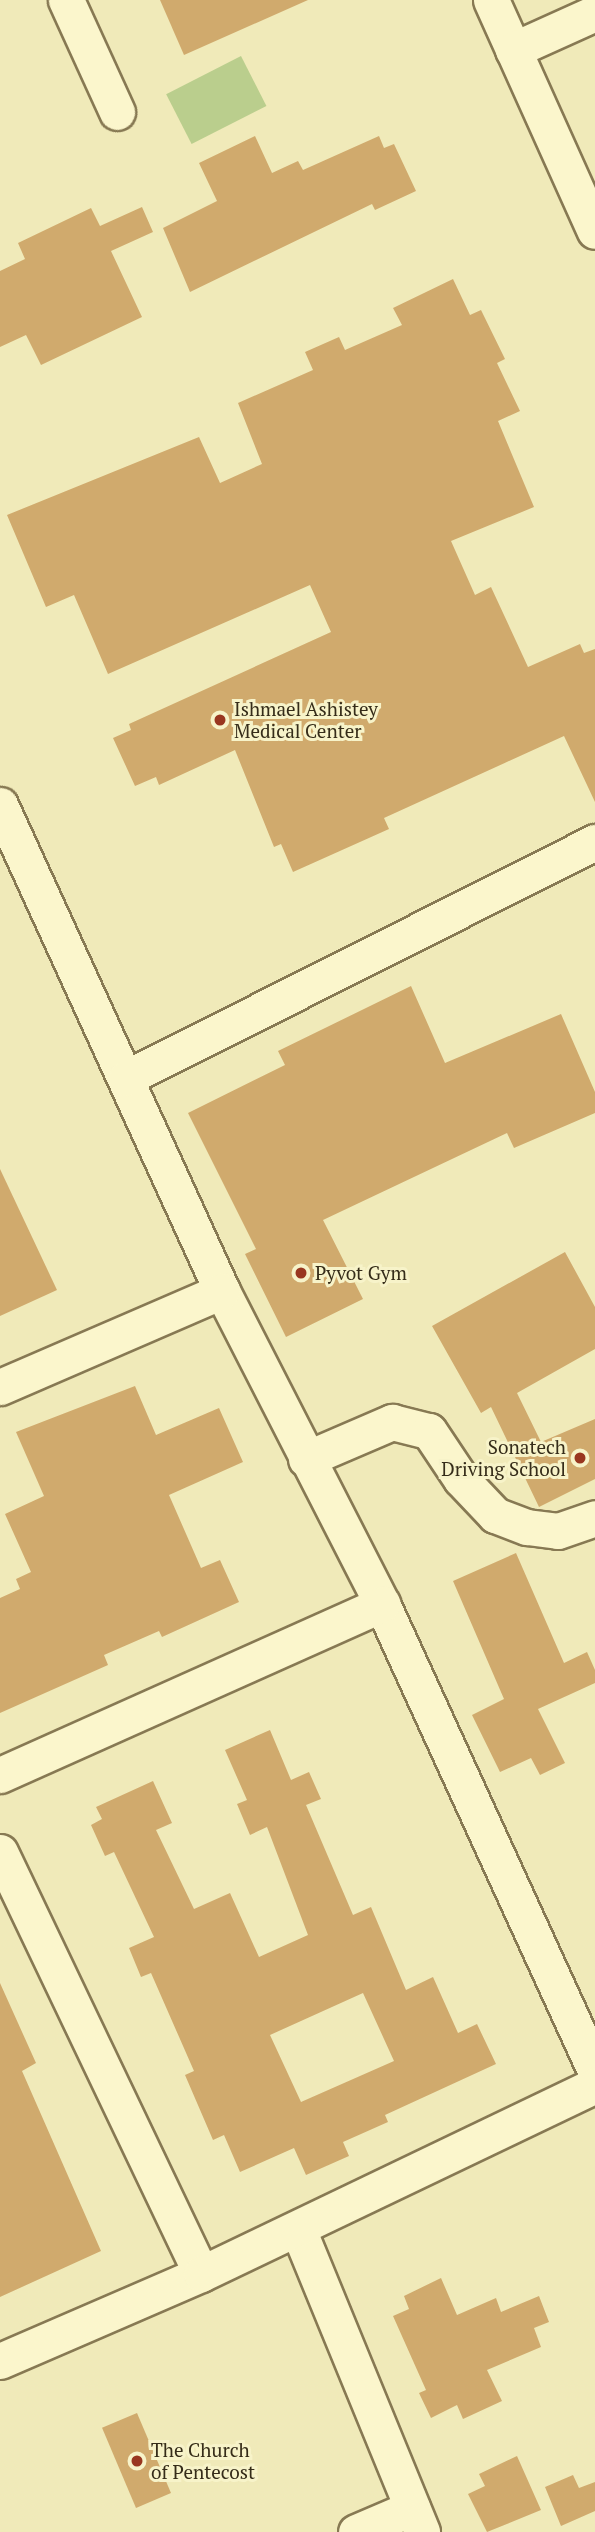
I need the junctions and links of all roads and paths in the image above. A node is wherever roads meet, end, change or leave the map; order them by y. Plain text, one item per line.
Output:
1 (66, 0) edge
2 (491, 0) edge
3 (595, 13) edge
4 (513, 50) junction
5 (117, 112) dead end
6 (595, 231) edge
7 (0, 805) edge
8 (595, 842) edge
9 (126, 1078) junction
10 (222, 1292) junction
11 (0, 1387) edge
12 (306, 1459) junction
13 (595, 1518) edge
14 (382, 1604) junction
15 (0, 1774) edge
16 (0, 1852) edge
17 (595, 2070) edge
18 (595, 2085) edge
19 (298, 2229) junction
20 (201, 2274) junction
21 (0, 2361) edge
22 (417, 2520) edge
23 (356, 2532) edge

1 - 5 street
2 - 4 street
3 - 4 street
4 - 6 street
7 - 9 street
8 - 9 street
9 - 10 street
10 - 11 street
10 - 12 street
12 - 13 street
12 - 14 street
14 - 15 street
14 - 17 street
16 - 20 street
18 - 19 street
19 - 20 street
19 - 22 street
20 - 21 street
22 - 23 street

